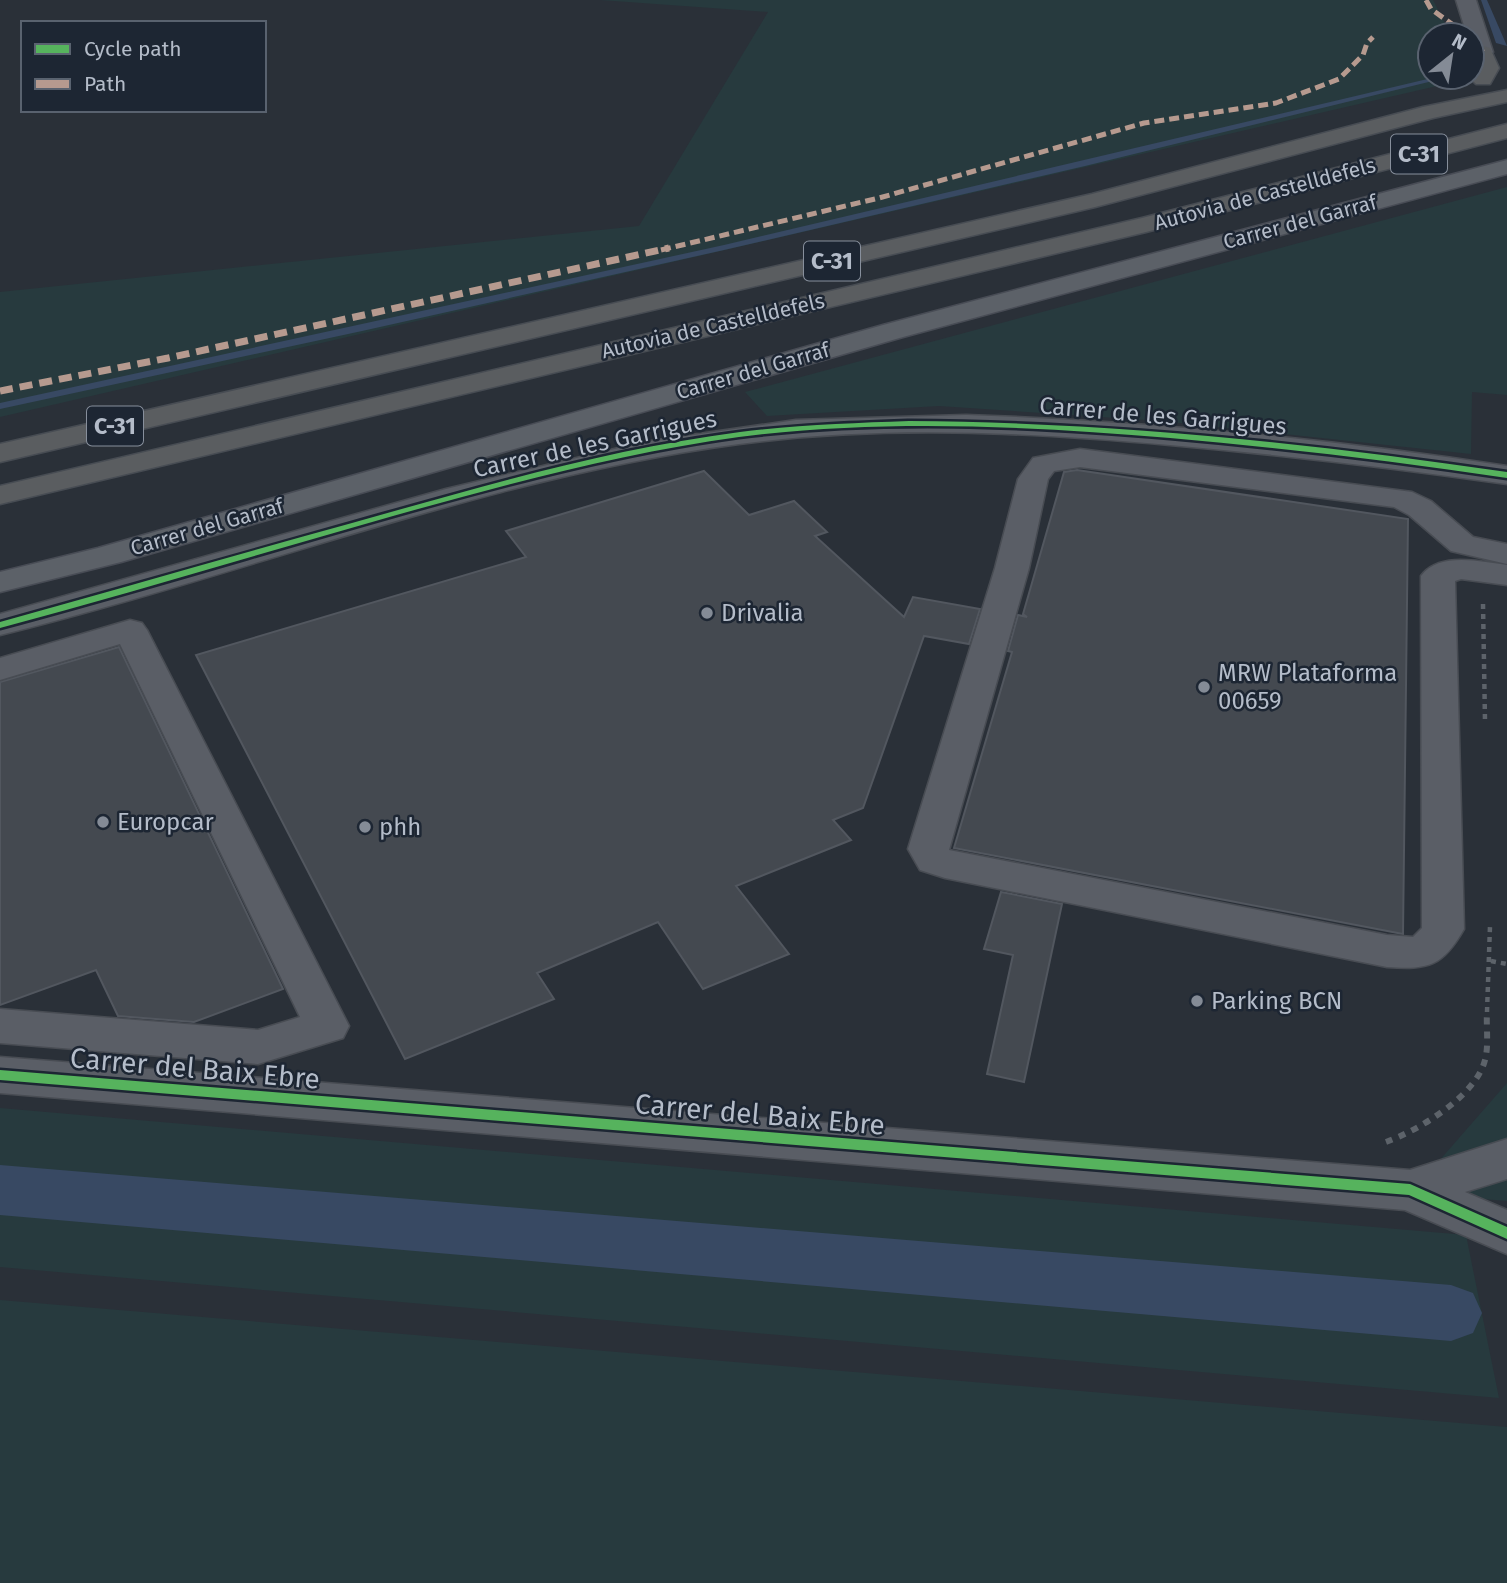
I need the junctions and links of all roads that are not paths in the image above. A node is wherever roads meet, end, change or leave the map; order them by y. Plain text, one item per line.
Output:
1 (1466, 0) edge
2 (1473, 21) edge
3 (1486, 53) edge
4 (1507, 60) edge
5 (1507, 68) edge
6 (1486, 78) edge
7 (1469, 91) edge
8 (1507, 96) edge
9 (1431, 112) junction
10 (1507, 131) edge
11 (1507, 167) edge
12 (0, 453) edge
13 (1507, 475) edge
14 (0, 495) edge
15 (1430, 518) junction
16 (1507, 554) edge
17 (1507, 575) edge
18 (1438, 576) junction
19 (0, 582) edge
20 (0, 625) edge
21 (0, 669) edge
22 (0, 1026) edge
23 (0, 1075) edge
24 (1507, 1159) edge
25 (1410, 1190) junction
26 (1507, 1233) edge

1 - 2 street
3 - 4 highway
5 - 6 highway
7 - 9 highway
8 - 9 highway, Autovia de Castelldefels / C-31
9 - 12 highway, Autovia de Castelldefels / C-31
10 - 14 highway, Autovia de Castelldefels / C-31
11 - 19 main road, Carrer del Garraf
13 - 20 street, Carrer de les Garrigues
15 - 16 street
15 - 18 street
15 - 18 street
17 - 18 street
21 - 22 street
23 - 25 street, Carrer del Baix Ebre
24 - 25 street, Carrer del Baix Ebre
25 - 26 street, Carrer del Baix Ebre

